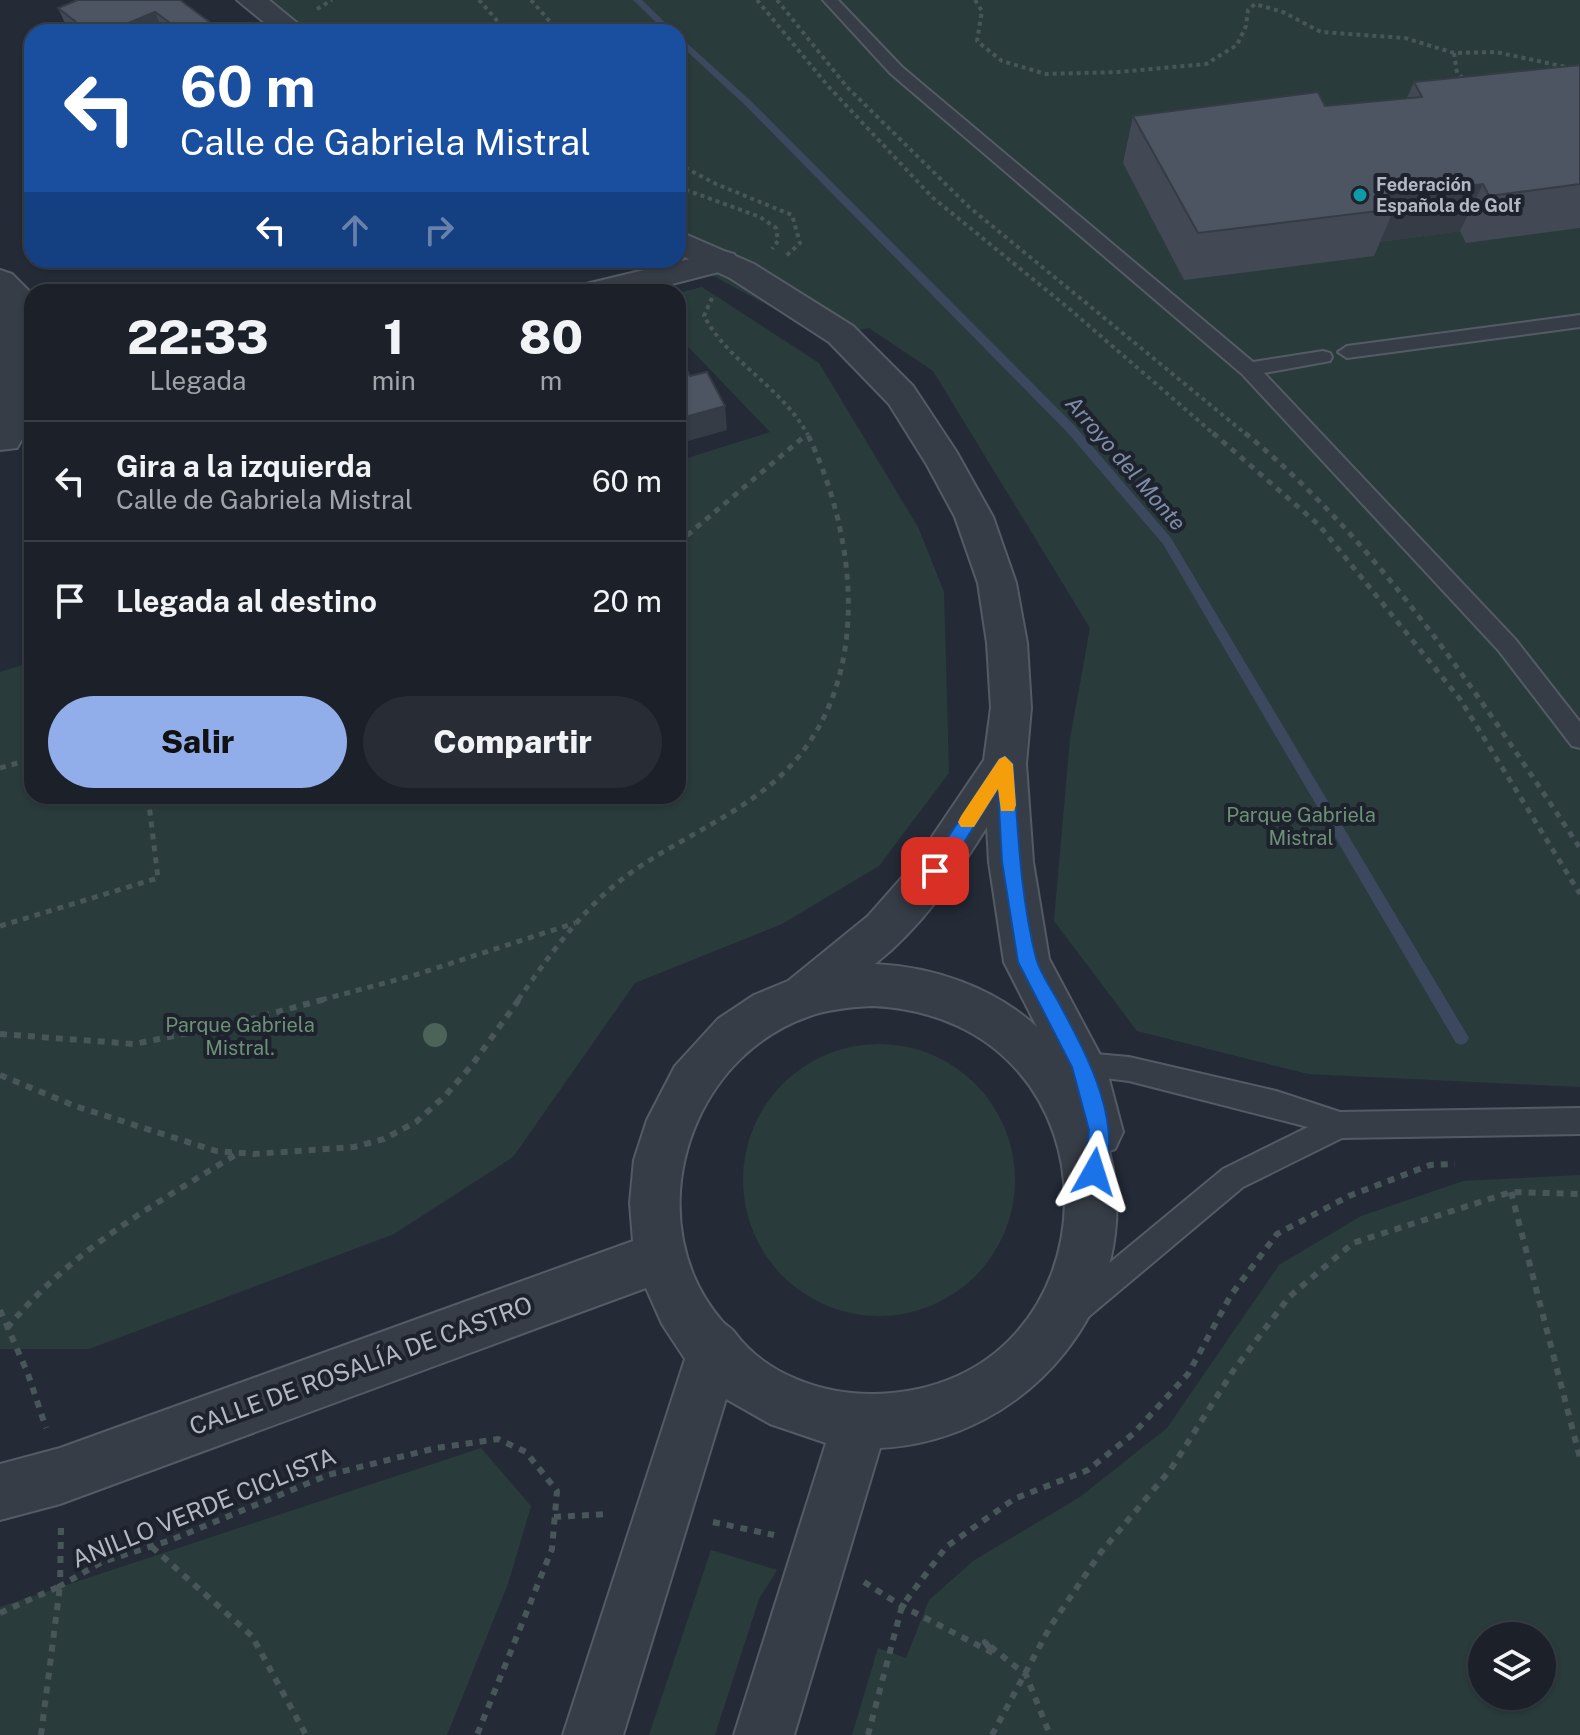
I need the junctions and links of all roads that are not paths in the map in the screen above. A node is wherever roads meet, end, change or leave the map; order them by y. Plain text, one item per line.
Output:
1 (251, 0) edge
2 (830, 0) edge
3 (304, 22) edge
4 (686, 245) edge
5 (739, 270) junction
6 (0, 281) edge
7 (649, 284) edge
8 (1580, 321) edge
9 (1347, 352) dead end
10 (1323, 357) dead end
11 (1249, 369) junction
12 (12, 437) edge
13 (1580, 739) edge
14 (1005, 764) junction
15 (801, 996) junction
16 (1058, 1062) junction
17 (1580, 1121) edge
18 (1340, 1125) junction
19 (662, 1256) junction
20 (1060, 1322) junction
21 (715, 1349) junction
22 (861, 1420) junction
23 (0, 1466) edge
24 (60, 1476) junction
25 (0, 1492) edge
26 (593, 1735) edge
27 (764, 1735) edge

1 - 3 street
2 - 11 lane
4 - 5 street
5 - 7 street
5 - 14 street
6 - 12 street
8 - 9 lane
10 - 11 lane
11 - 13 lane
14 - 15 street
14 - 16 street
15 - 16 street
15 - 19 street
16 - 18 lane
16 - 20 street
17 - 18 lane
18 - 20 lane
19 - 21 street
19 - 24 street, CALLE DE ROSALÍA DE CASTRO
20 - 22 street
21 - 22 street
21 - 26 street
22 - 27 street
23 - 24 street, CALLE DE ROSALÍA DE CASTRO
24 - 25 street, CALLE DE ROSALÍA DE CASTRO

